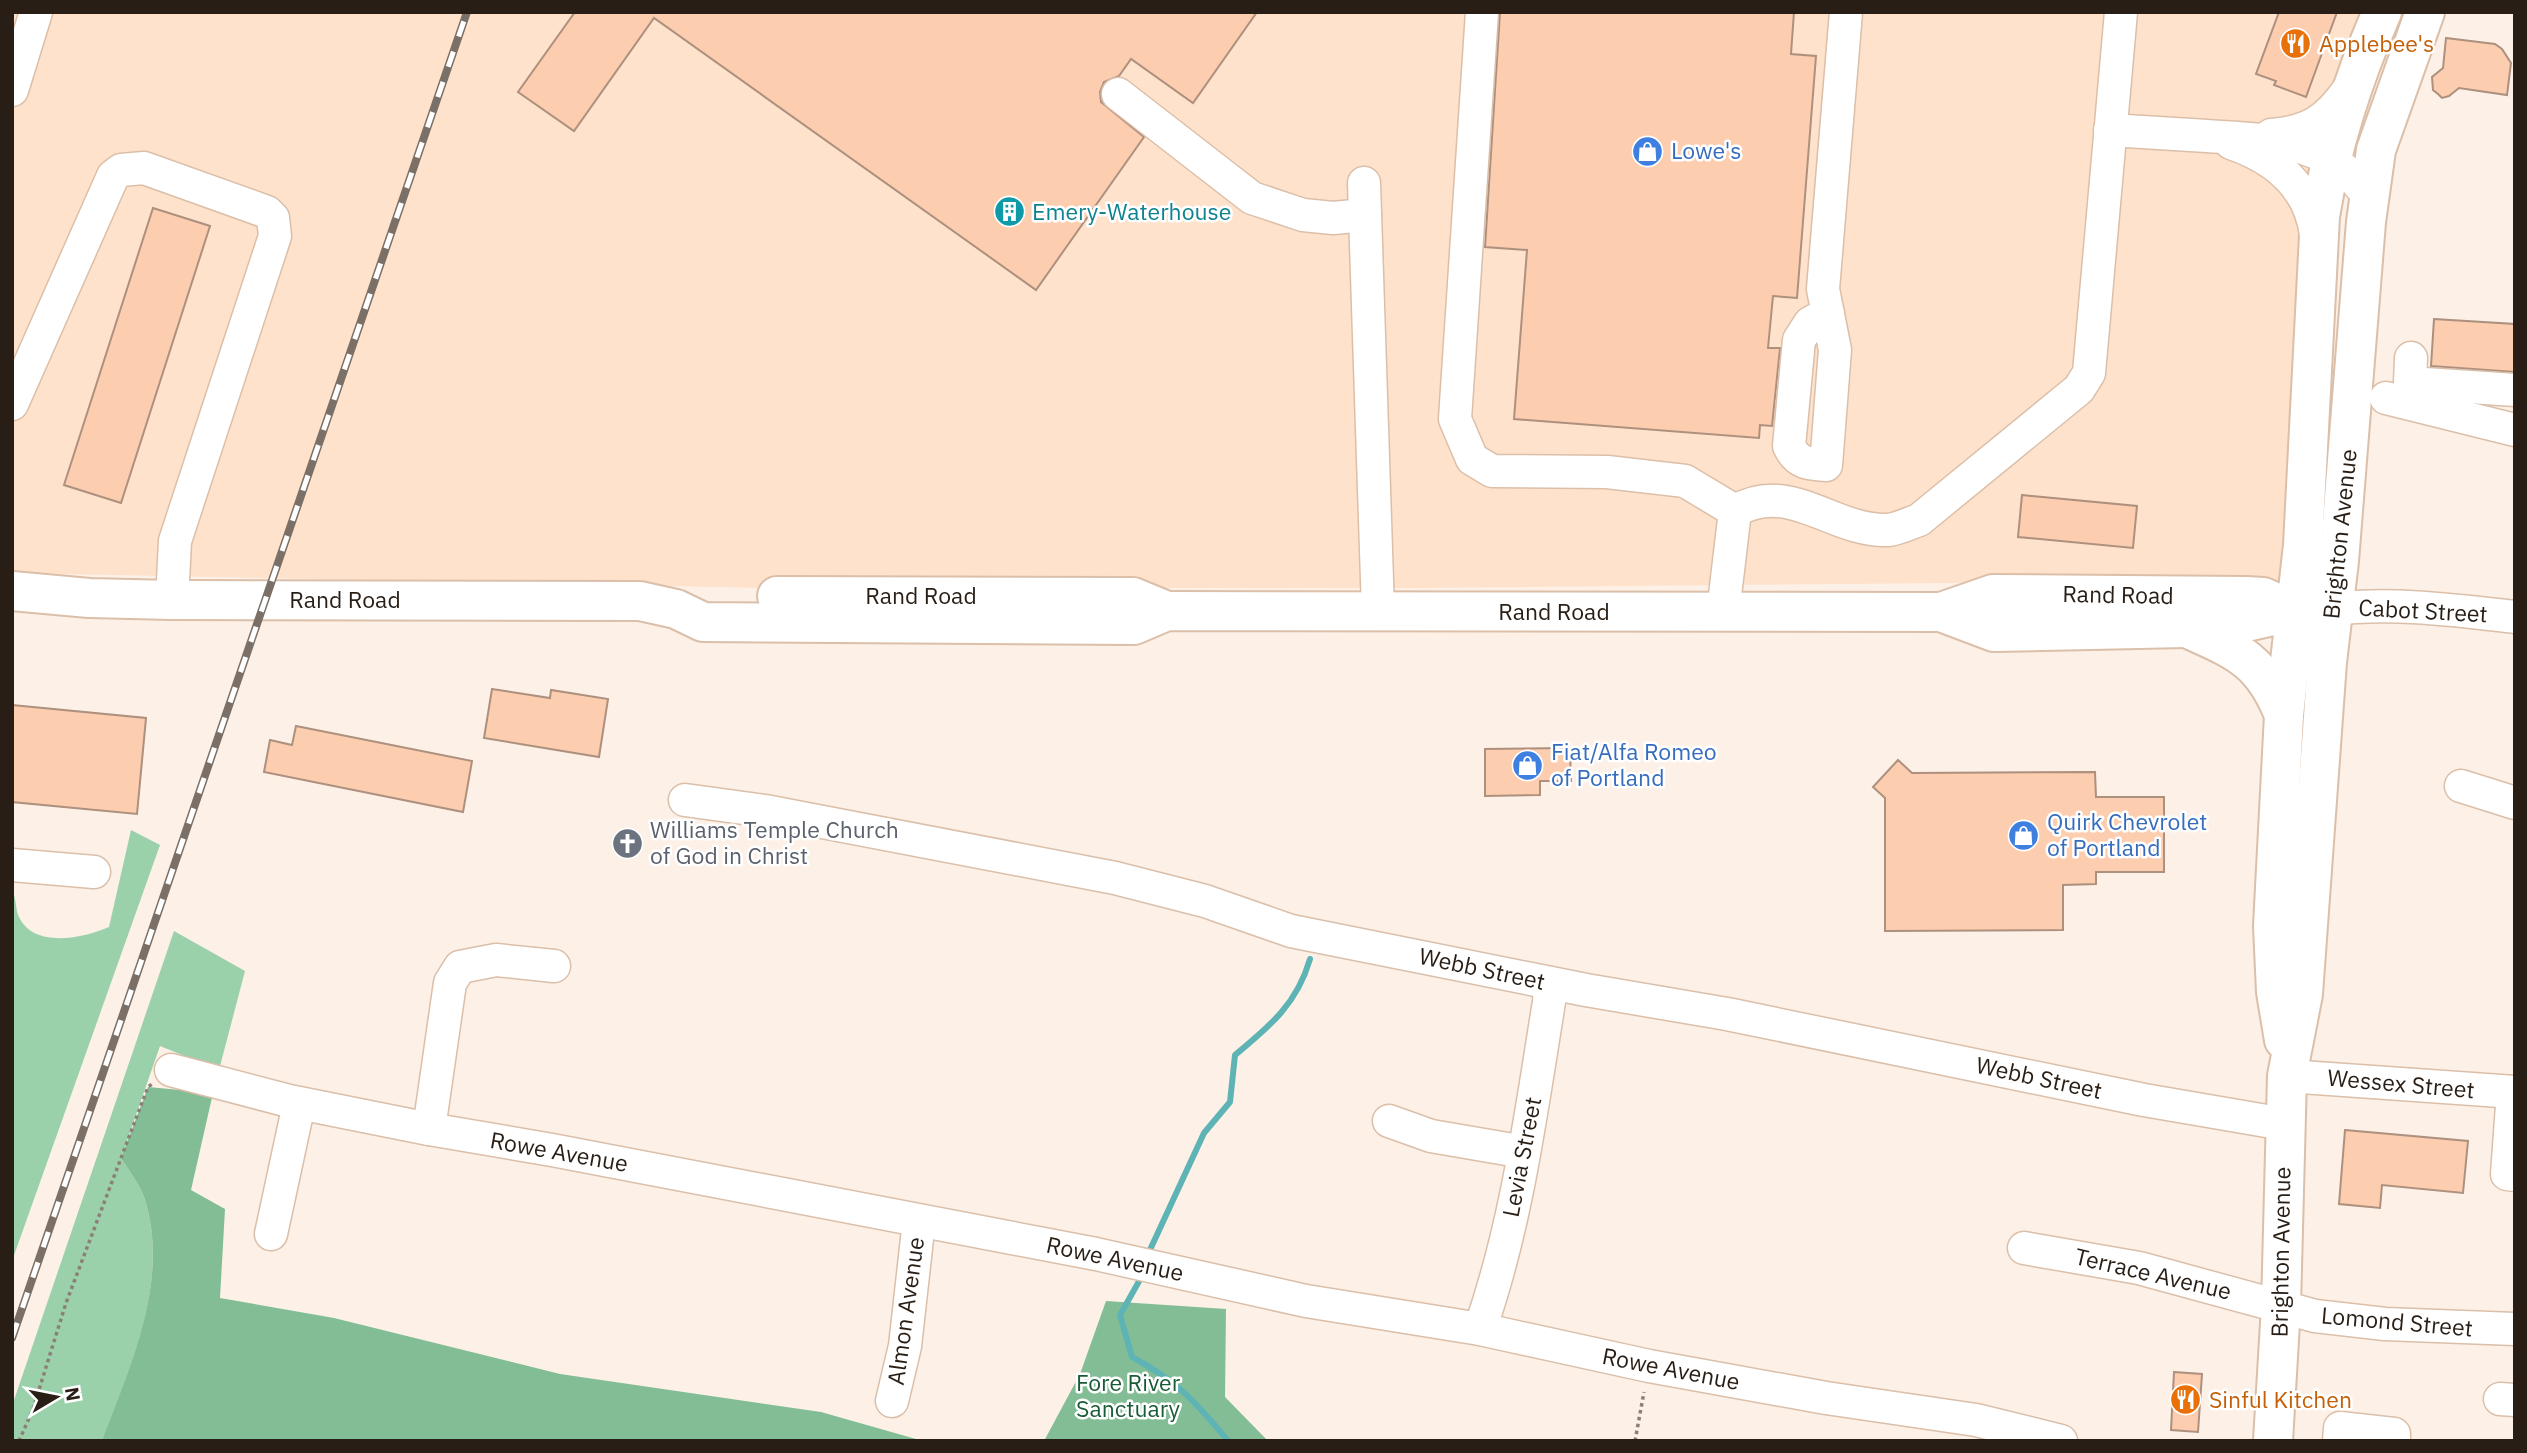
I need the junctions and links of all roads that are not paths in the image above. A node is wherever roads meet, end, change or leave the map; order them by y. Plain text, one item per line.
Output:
1 (36, 12) edge
2 (1482, 12) edge
3 (1846, 12) edge
4 (2121, 12) edge
5 (2382, 12) edge
6 (2426, 12) edge
7 (14, 81) edge
8 (2352, 85) junction
9 (1118, 94) dead end
10 (2110, 130) junction
11 (2209, 136) junction
12 (2252, 137) junction
13 (2329, 159) junction
14 (1364, 183) dead end
15 (2368, 197) junction
16 (1366, 215) junction
17 (2317, 242) junction
18 (2411, 358) dead end
19 (2515, 390) edge
20 (2386, 398) dead end
21 (12, 404) edge
22 (2515, 430) edge
23 (1826, 465) dead end
24 (1735, 510) junction
25 (12, 591) edge
26 (172, 600) junction
27 (2332, 609) junction
28 (1378, 611) junction
29 (2295, 611) junction
30 (1723, 612) junction
31 (1941, 612) junction
32 (2515, 617) edge
33 (2186, 628) junction
34 (2284, 715) junction
35 (2461, 786) dead end
36 (685, 800) dead end
37 (2515, 803) edge
38 (12, 865) edge
39 (94, 872) dead end
40 (554, 966) dead end
41 (1550, 983) junction
42 (2288, 1069) junction
43 (171, 1070) road end
44 (2514, 1092) edge
45 (299, 1104) junction
46 (1389, 1121) dead end
47 (2284, 1124) junction
48 (429, 1129) junction
49 (1524, 1152) junction
50 (2515, 1175) edge
51 (919, 1221) junction
52 (271, 1234) dead end
53 (2024, 1248) dead end
54 (2281, 1306) junction
55 (1480, 1329) junction
56 (2515, 1329) edge
57 (892, 1401) dead end
58 (2048, 1439) edge
59 (2273, 1441) edge
60 (2339, 1441) edge
61 (2394, 1441) edge

1 - 7 street
2 - 24 street
3 - 23 street
4 - 10 street
5 - 8 main road, Brighton Avenue
6 - 15 main road, Brighton Avenue
8 - 12 street
8 - 13 main road, Brighton Avenue
9 - 16 street
10 - 11 street
10 - 24 street
11 - 12 street
11 - 17 street
12 - 13 street
13 - 15 street
13 - 17 main road, Brighton Avenue
14 - 16 street
15 - 27 main road, Brighton Avenue
16 - 28 street
17 - 29 main road, Brighton Avenue
18 - 19 street
20 - 22 street
21 - 26 street
24 - 30 street
25 - 26 main road, Rand Road
26 - 28 main road, Rand Road
27 - 29 main road, Rand Road
27 - 32 street, Cabot Street
27 - 42 main road, Brighton Avenue
28 - 30 main road, Rand Road
29 - 31 main road, Rand Road
29 - 33 main road, Rand Road
29 - 34 main road, Brighton Avenue
30 - 31 main road, Rand Road
31 - 33 main road, Rand Road
33 - 34 main road
34 - 42 main road, Brighton Avenue
35 - 37 street
36 - 41 street, Webb Street
38 - 39 street
40 - 48 street
41 - 47 street, Webb Street
41 - 49 street, Levia Street
42 - 44 street, Wessex Street
42 - 47 main road, Brighton Avenue
43 - 45 street, Rowe Avenue
44 - 50 street
45 - 48 street, Rowe Avenue
45 - 52 street
46 - 49 street
47 - 54 main road, Brighton Avenue
48 - 51 street, Rowe Avenue
49 - 55 street, Levia Street
51 - 55 street, Rowe Avenue
51 - 57 street, Almon Avenue
53 - 54 street, Terrace Avenue
54 - 56 street, Lomond Street
54 - 59 main road, Brighton Avenue
55 - 58 street, Rowe Avenue
60 - 61 street

